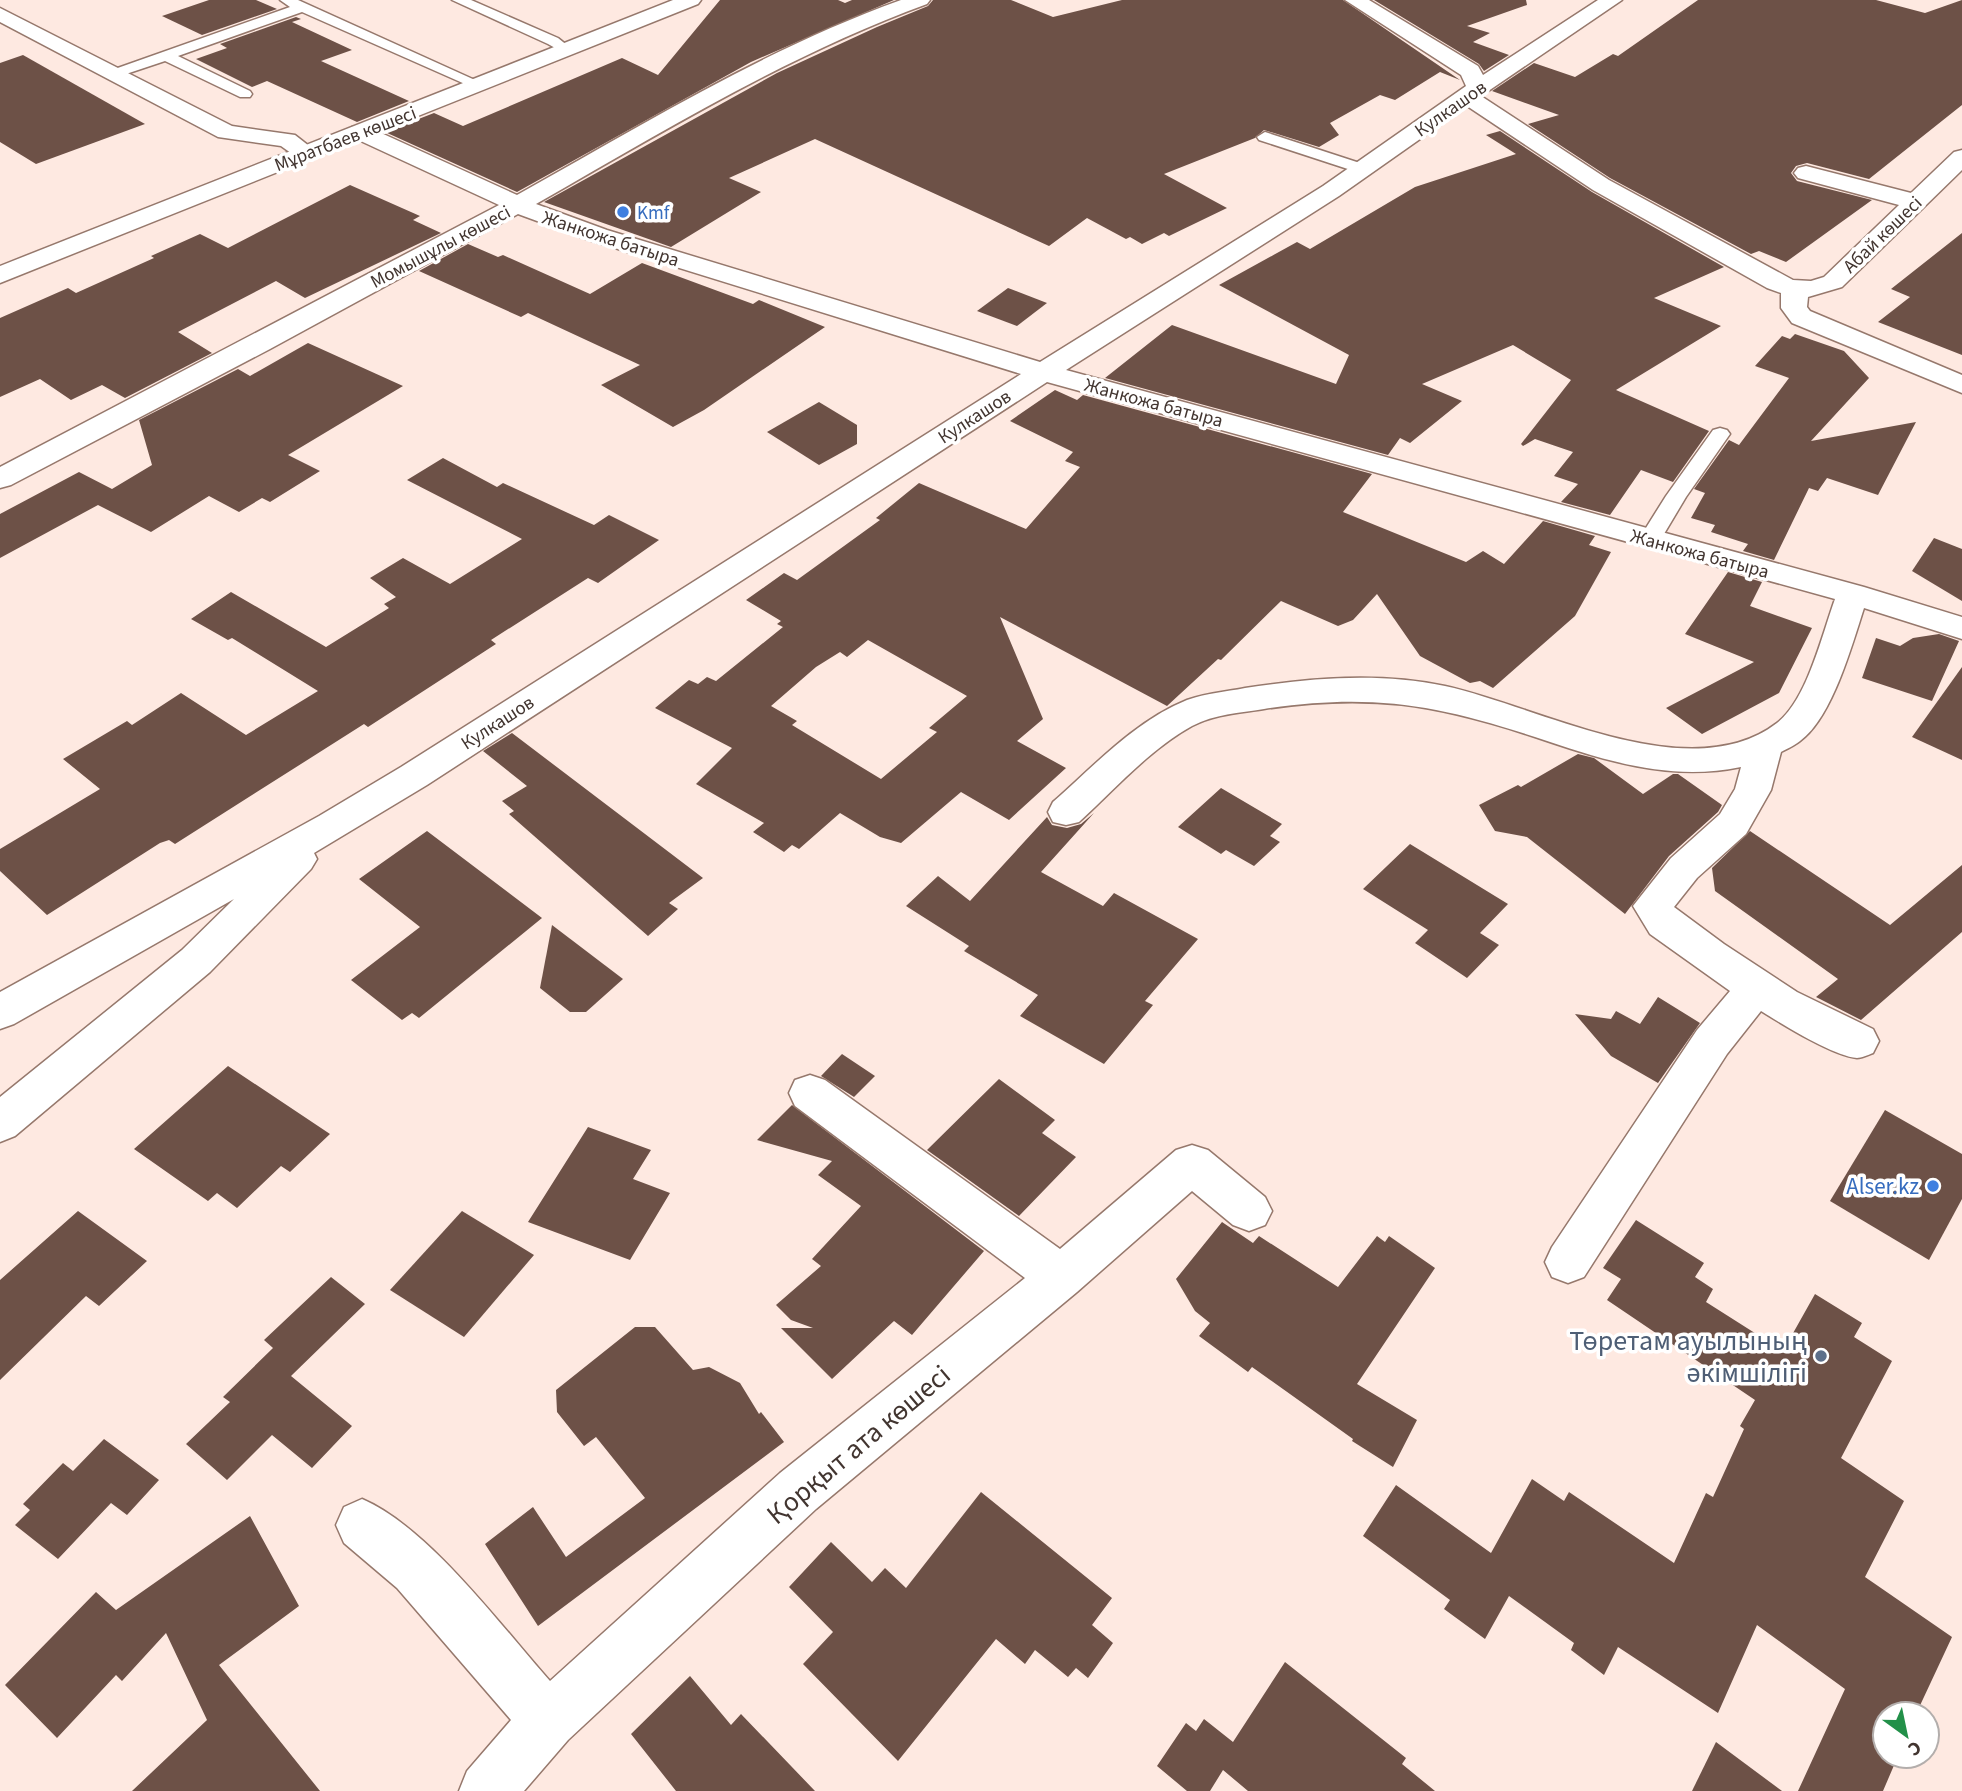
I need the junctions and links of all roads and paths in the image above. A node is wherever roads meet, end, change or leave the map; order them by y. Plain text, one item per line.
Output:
1 (287, 0) edge
2 (459, 0) edge
3 (499, 0) edge
4 (691, 0) edge
5 (920, 0) edge
6 (1356, 0) edge
7 (1612, 0) edge
8 (302, 7) junction
9 (477, 8) junction
10 (0, 14) edge
11 (566, 50) junction
12 (166, 55) junction
13 (117, 73) junction
14 (479, 85) junction
15 (1472, 92) junction
16 (244, 94) dead end
17 (360, 132) junction
18 (1265, 137) dead end
19 (306, 153) junction
20 (1962, 157) edge
21 (1363, 169) junction
22 (1806, 173) dead end
23 (1916, 202) junction
24 (518, 205) junction
25 (0, 275) edge
26 (1793, 289) junction
27 (1043, 372) junction
28 (1962, 385) edge
29 (1720, 434) dead end
30 (0, 479) edge
31 (1650, 539) junction
32 (1853, 594) junction
33 (1962, 628) edge
34 (1764, 750) junction
35 (1066, 812) dead end
36 (332, 826) junction
37 (1758, 986) junction
38 (0, 1012) edge
39 (1858, 1041) dead end
40 (810, 1093) dead end
41 (0, 1123) edge
42 (1249, 1211) dead end
43 (1568, 1262) dead end
44 (1061, 1277) junction
45 (362, 1525) dead end
46 (548, 1720) junction
47 (487, 1791) edge

1 - 8 lane
2 - 9 lane
3 - 9 lane
4 - 11 street, Мұратбаев көшесі
5 - 24 street, Момышұлы көшесі
6 - 15 street
7 - 15 street, Кулкашов
8 - 12 lane
8 - 14 lane
9 - 11 lane
10 - 13 street
11 - 14 street, Мұратбаев көшесі
12 - 13 lane
12 - 16 lane
13 - 19 street
14 - 17 street, Мұратбаев көшесі
15 - 21 street, Кулкашов
15 - 26 street
17 - 19 street, Мұратбаев көшесі
17 - 24 street, Жанкожа батыра
18 - 21 lane
19 - 25 street, Мұратбаев көшесі
20 - 23 street, Абай көшесі
21 - 27 street, Кулкашов
22 - 23 street
23 - 26 street, Абай көшесі
24 - 27 street, Жанкожа батыра
24 - 30 street, Момышұлы көшесі
26 - 28 street
27 - 31 street, Жанкожа батыра
27 - 36 street, Кулкашов
29 - 31 lane
31 - 32 street, Жанкожа батыра
32 - 33 street, Жанкожа батыра
32 - 34 street
34 - 35 street
34 - 37 street
36 - 38 street, Кулкашов
36 - 41 street, Кулкашов
37 - 39 street
37 - 43 street
40 - 44 street
42 - 44 street, Қорқыт ата көшесі
44 - 46 street, Қорқыт ата көшесі
45 - 46 street
46 - 47 street, Қорқыт ата көшесі

